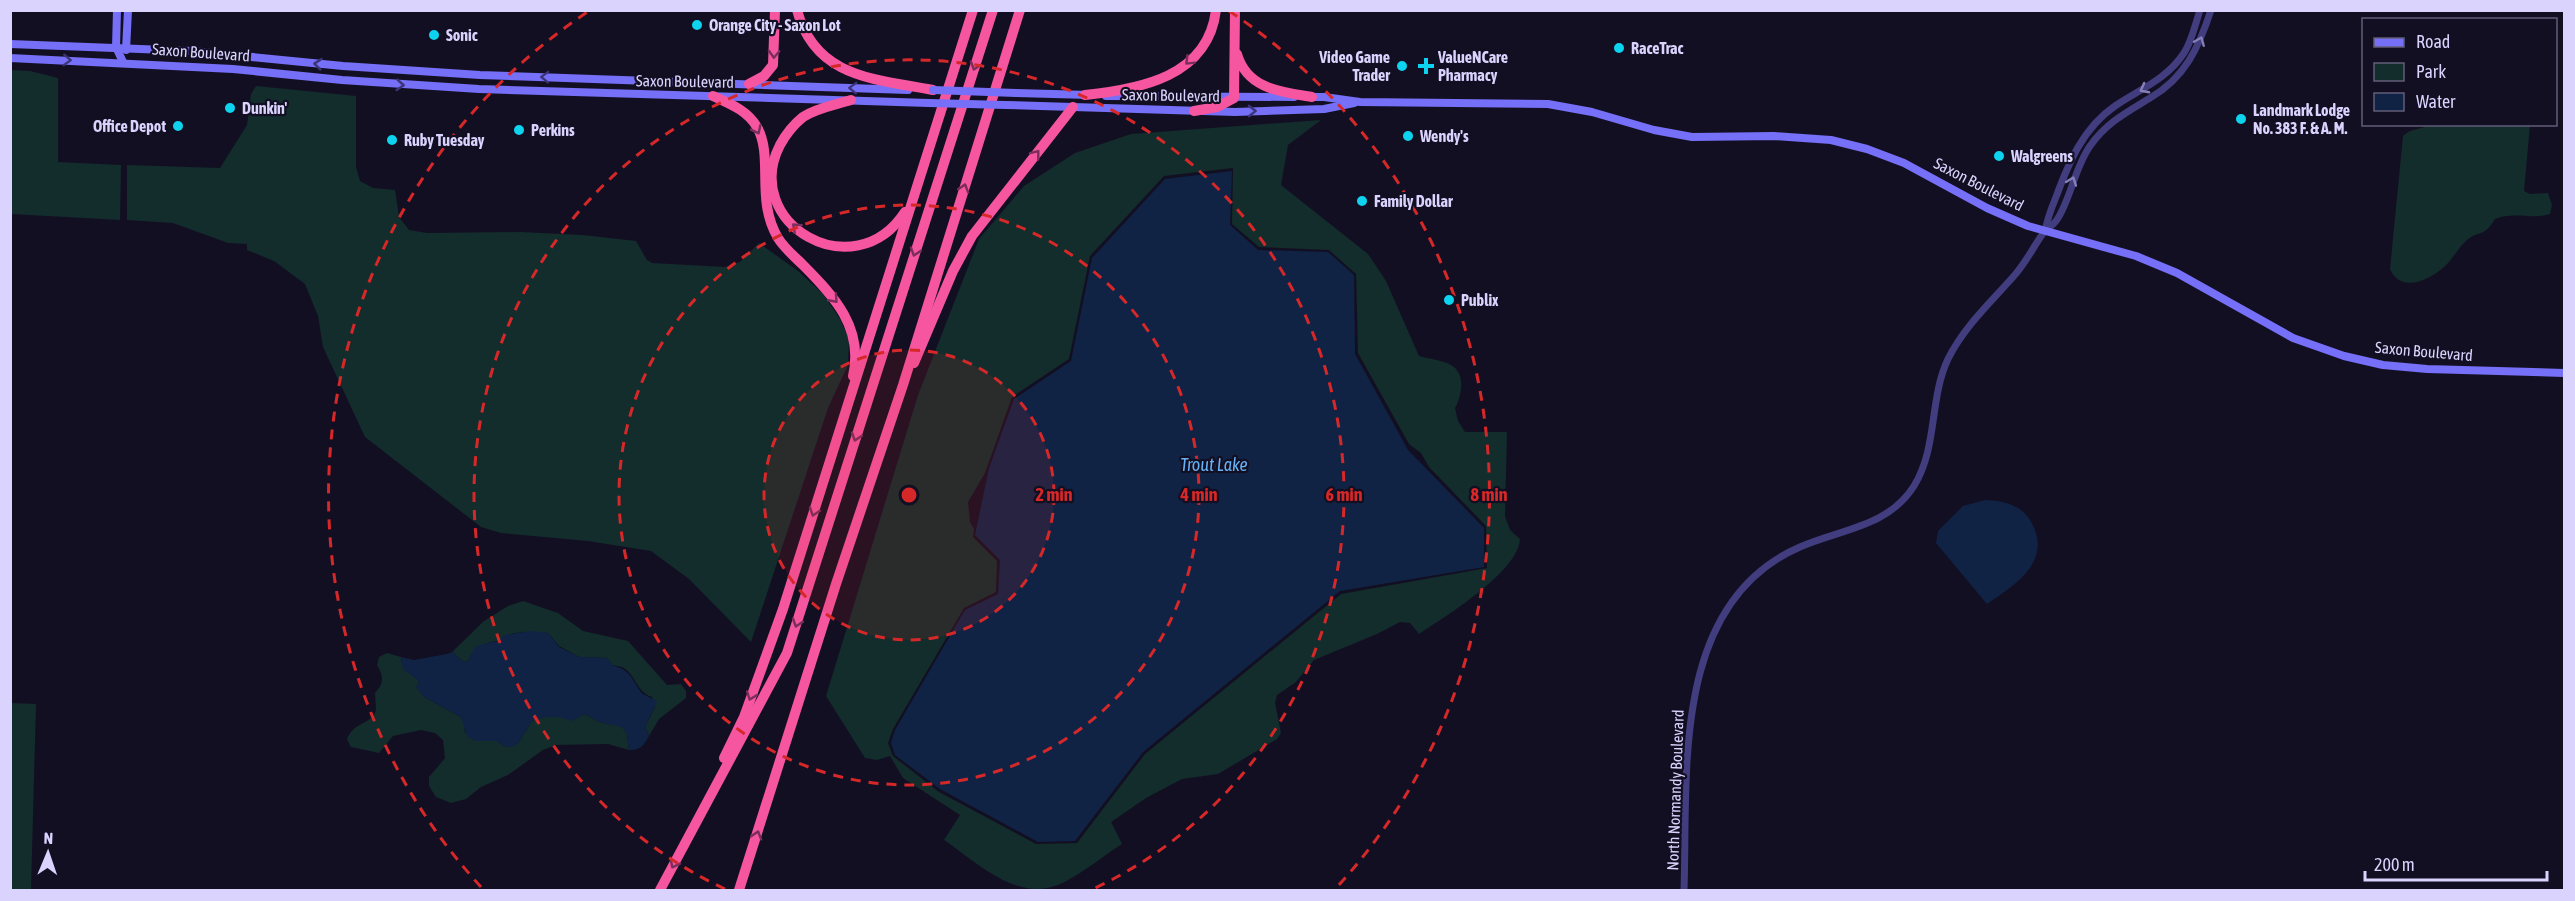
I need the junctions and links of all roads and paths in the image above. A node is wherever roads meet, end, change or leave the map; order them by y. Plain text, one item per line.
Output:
1 (117, 10) edge
2 (128, 10) edge
3 (775, 10) edge
4 (797, 10) edge
5 (971, 10) edge
6 (993, 10) edge
7 (1022, 10) edge
8 (1215, 10) edge
9 (1235, 10) edge
10 (2200, 10) edge
11 (2211, 10) edge
12 (10, 44) edge
13 (116, 47) junction
14 (127, 47) junction
15 (1235, 47) junction
16 (10, 58) edge
17 (123, 62) junction
18 (374, 69) junction
19 (397, 70) junction
20 (342, 80) junction
21 (373, 83) junction
22 (749, 84) junction
23 (933, 90) junction
24 (1085, 95) junction
25 (713, 96) junction
26 (1312, 97) junction
27 (1234, 98) junction
28 (851, 100) junction
29 (1360, 102) junction
30 (1073, 107) junction
31 (1194, 111) junction
32 (912, 198) junction
33 (2045, 232) junction
34 (2565, 373) edge
35 (903, 385) junction
36 (844, 416) junction
37 (688, 837) junction
38 (660, 891) edge
39 (740, 891) edge
40 (1684, 891) edge

1 - 13 main road
2 - 14 main road
3 -> 22 highway
4 - 23 highway
5 - 32 highway
6 -> 37 highway
35 -> 7 highway
8 -> 24 highway
9 - 15 highway
10 -> 33 street, North Normandy Boulevard
33 -> 11 street, North Normandy Boulevard
12 - 13 main road, Saxon Boulevard
13 - 14 main road, Saxon Boulevard
13 - 17 main road
14 - 17 main road
18 -> 14 main road, Saxon Boulevard
15 - 26 highway
15 - 27 highway
16 -> 17 main road, Saxon Boulevard
17 - 20 main road, Saxon Boulevard
18 - 19 main road, Saxon Boulevard
18 - 20 main road
19 - 21 main road
22 -> 19 main road, Saxon Boulevard
20 - 21 main road, Saxon Boulevard
21 -> 25 main road, Saxon Boulevard
23 -> 22 main road, Saxon Boulevard
23 - 24 main road, Saxon Boulevard, bridge
24 - 27 main road, Saxon Boulevard
25 - 28 main road, Saxon Boulevard
25 -> 36 highway
26 - 27 main road, Saxon Boulevard
26 - 29 main road, Saxon Boulevard
27 - 31 highway
28 - 30 main road, Saxon Boulevard, bridge
32 -> 28 highway
31 -> 29 main road, Saxon Boulevard
29 - 33 main road, Saxon Boulevard
30 - 31 main road, Saxon Boulevard
35 -> 30 highway
32 - 36 highway
33 - 34 main road, Saxon Boulevard
33 - 40 street, North Normandy Boulevard
39 -> 35 highway
36 -> 37 highway
37 -> 38 highway

